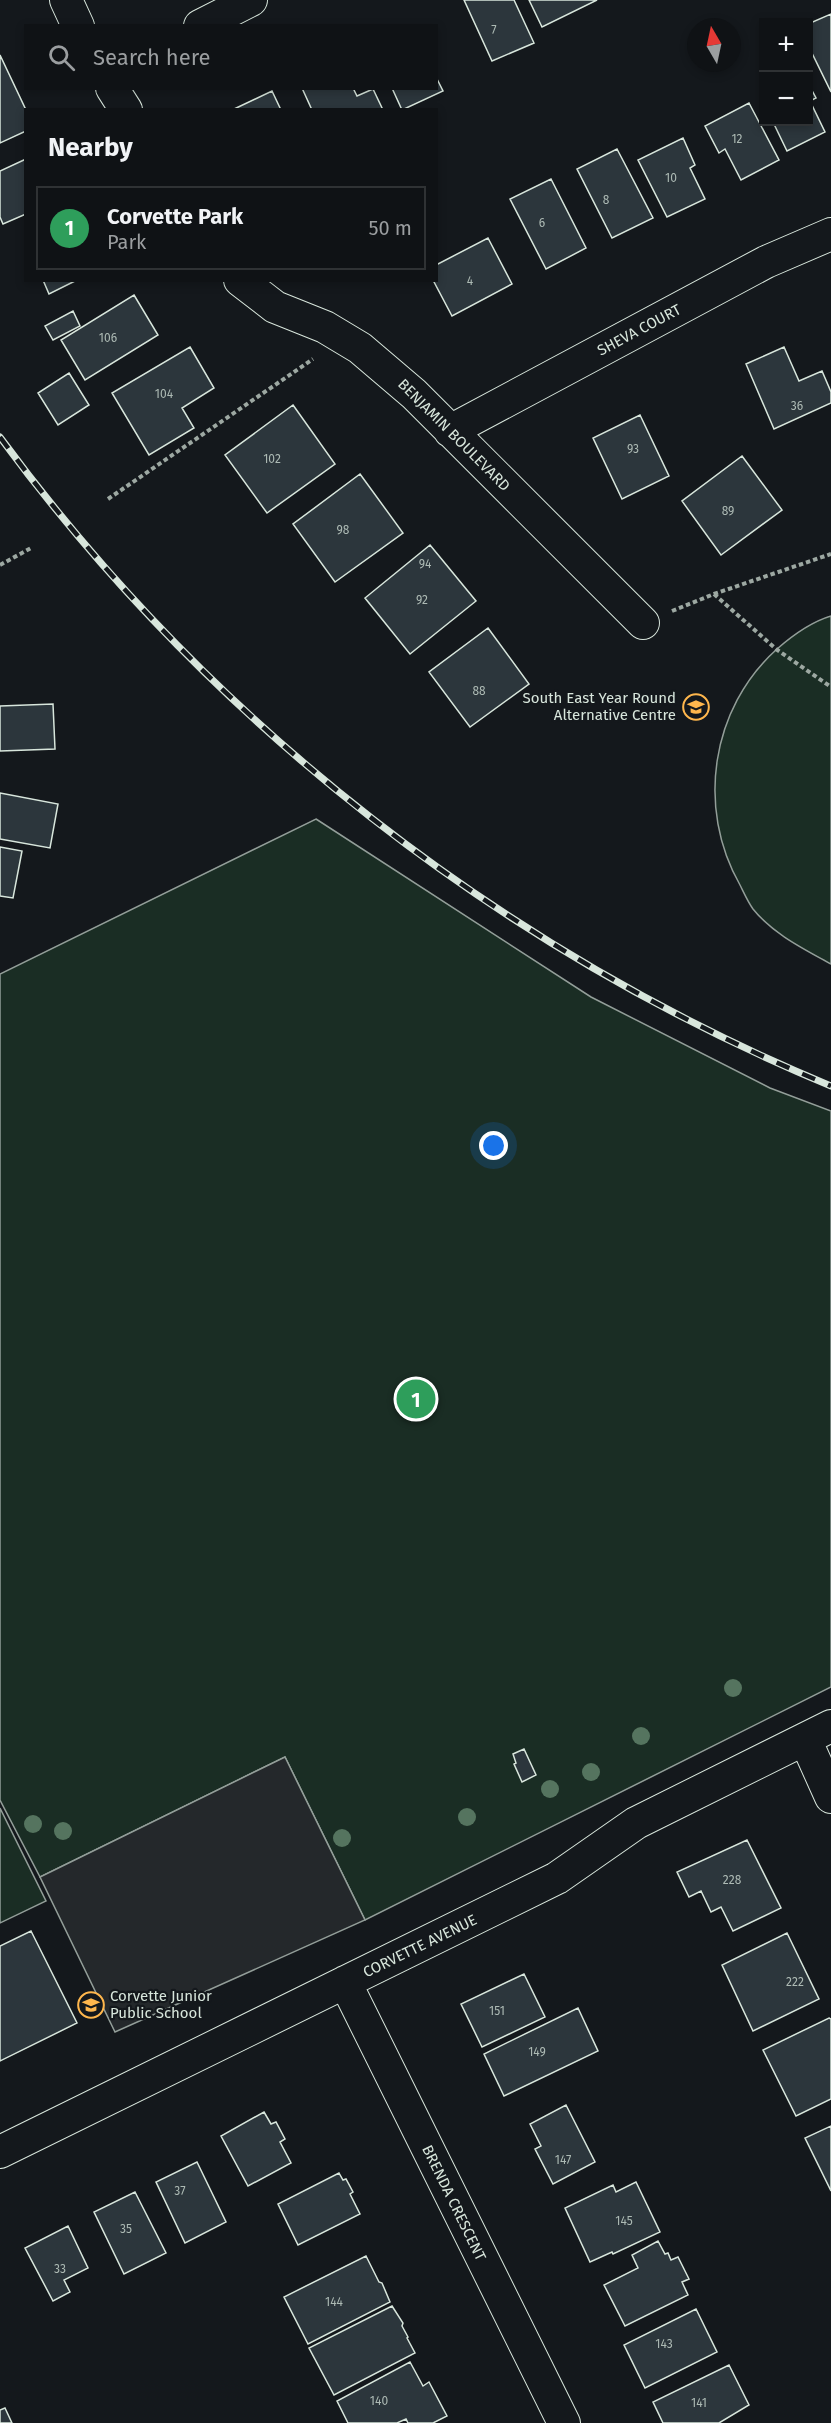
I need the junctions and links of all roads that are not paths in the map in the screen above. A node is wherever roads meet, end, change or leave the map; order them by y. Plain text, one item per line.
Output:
1 (66, 0) edge
2 (251, 0) edge
3 (77, 24) edge
4 (204, 24) edge
5 (113, 90) edge
6 (125, 108) edge
7 (831, 234) edge
8 (243, 282) edge
9 (450, 431) junction
10 (644, 623) road end
11 (818, 1732) edge
12 (831, 1797) edge
13 (345, 1982) junction
14 (0, 2152) edge
15 (564, 2423) edge

1 - 3 street
2 - 4 street
5 - 6 street
7 - 9 street, SHEVA COURT
8 - 9 street, BENJAMIN BOULEVARD
9 - 10 street, BENJAMIN BOULEVARD
11 - 12 street
11 - 13 street, CORVETTE AVENUE
13 - 14 street, CORVETTE AVENUE
13 - 15 street, BRENDA CRESCENT

